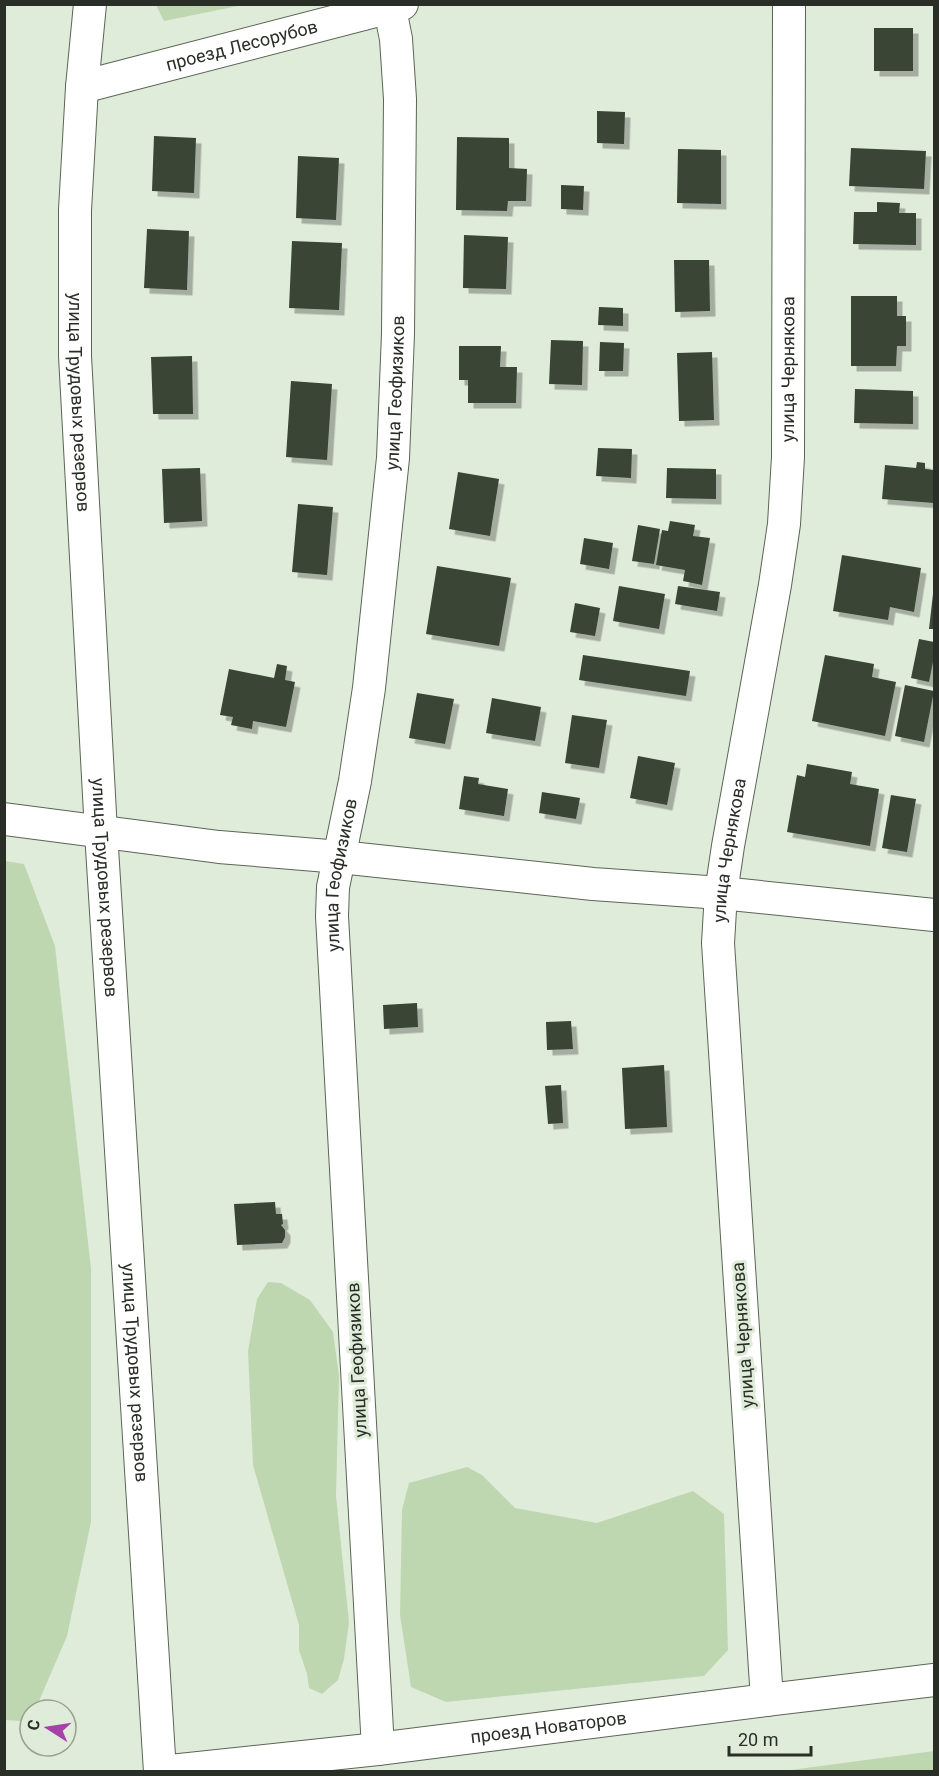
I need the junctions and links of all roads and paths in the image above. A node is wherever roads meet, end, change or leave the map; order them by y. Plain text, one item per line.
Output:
1 (90, 4) edge
2 (789, 4) edge
3 (394, 6) edge
4 (82, 87) junction
5 (4, 819) edge
6 (101, 832) junction
7 (340, 857) junction
8 (721, 893) junction
9 (934, 915) edge
10 (934, 1680) edge
11 (767, 1700) junction
12 (378, 1749) junction
13 (160, 1772) edge

1 - 4 street, улица Трудовых резервов
2 - 8 street, улица Чернякова
3 - 4 street, проезд Лесорубов
3 - 7 street, улица Геофизиков
4 - 6 street, улица Трудовых резервов
5 - 6 street
6 - 7 street
6 - 13 street, улица Трудовых резервов
7 - 8 street
7 - 12 street, улица Геофизиков
8 - 9 street
8 - 11 street, улица Чернякова
10 - 11 street, проезд Новаторов
11 - 12 street, проезд Новаторов
12 - 13 street, проезд Новаторов

